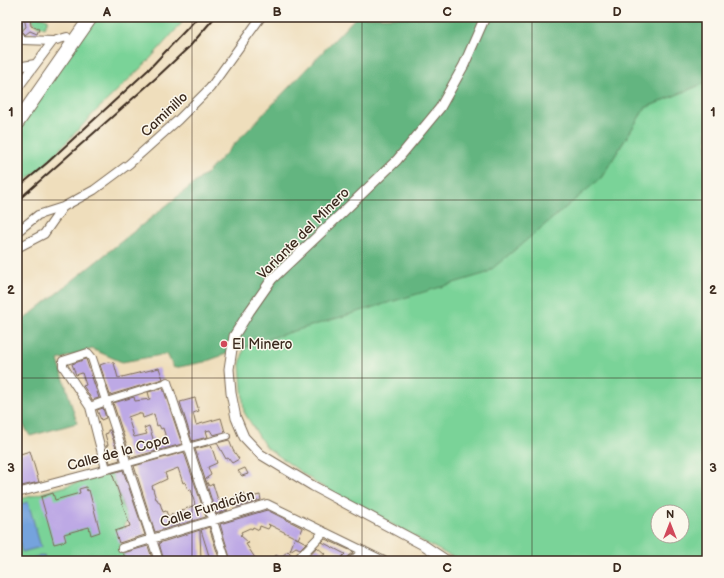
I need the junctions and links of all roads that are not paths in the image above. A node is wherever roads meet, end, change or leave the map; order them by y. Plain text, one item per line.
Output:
1 (80, 17) edge
2 (91, 17) edge
3 (261, 17) edge
4 (485, 17) edge
5 (17, 35) edge
6 (67, 37) junction
7 (53, 41) junction
8 (35, 64) junction
9 (17, 66) edge
10 (17, 89) edge
11 (17, 107) edge
12 (17, 122) edge
13 (63, 207) junction
14 (17, 232) edge
15 (17, 248) edge
16 (167, 382) joint
17 (106, 401) junction
18 (90, 407) junction
19 (227, 436) dead end
20 (188, 447) junction
21 (126, 464) junction
22 (106, 469) junction
23 (17, 494) edge
24 (212, 521) junction
25 (324, 532) junction
26 (152, 539) junction
27 (122, 548) dead end
28 (364, 551) junction
29 (159, 561) edge
30 (226, 561) edge
31 (296, 561) edge
32 (352, 561) edge
33 (384, 561) edge
34 (451, 561) edge

1 - 6 highway
2 - 12 highway
3 - 13 street, Caminillo
4 - 34 street, Variante del Minero
5 - 7 street
6 - 7 street
6 - 11 highway
7 - 8 street
8 - 9 street
8 - 10 street
13 - 14 street, Caminillo
13 - 15 street, Caminillo
16 - 17 street
16 - 20 street
17 - 18 street
17 - 18 street
17 - 21 street
18 - 22 street
19 - 20 street, Calle de la Copa
20 - 21 street, Calle de la Copa
20 - 24 street
21 - 22 street, Calle de la Copa
21 - 26 street
22 - 23 street, Calle de la Copa
24 - 25 street, Calle Fundición
24 - 26 street, Calle Fundición
24 - 30 street
25 - 28 street, Calle Fundición
25 - 31 street
26 - 27 street, Calle Fundición
26 - 29 street
28 - 32 street
28 - 33 street, Calle Fundición

